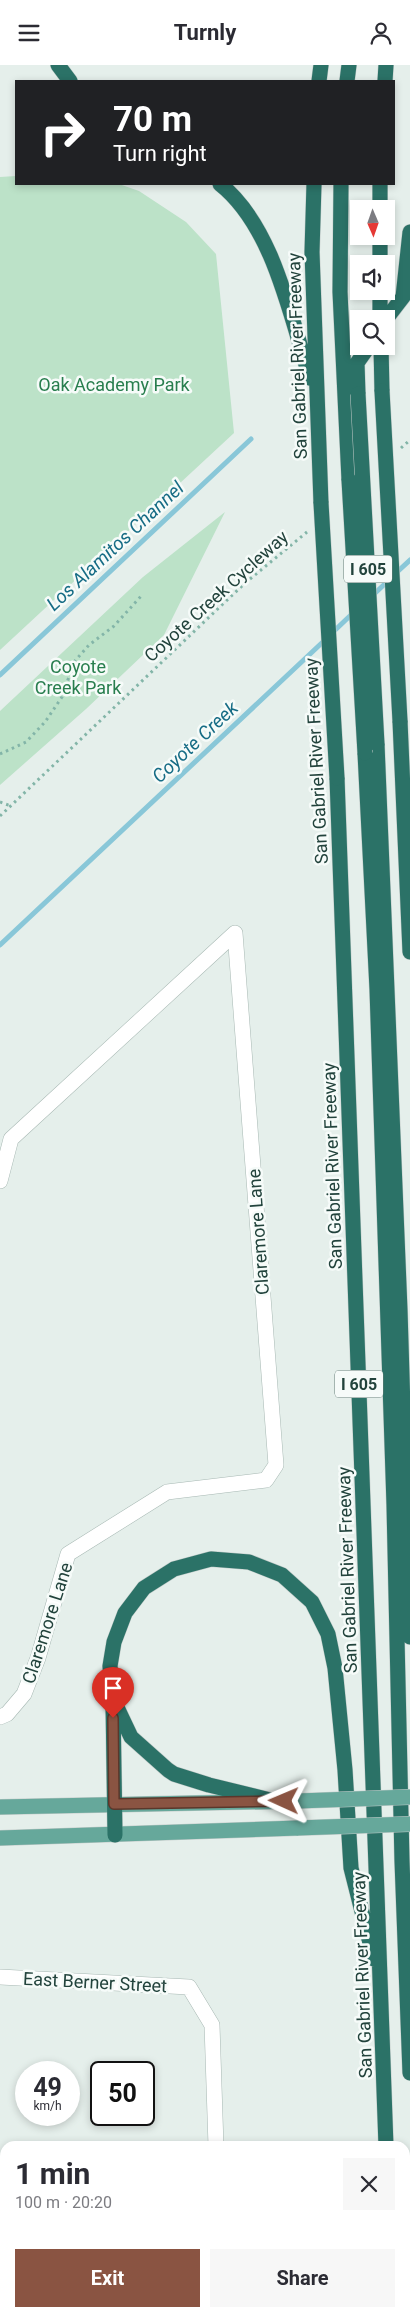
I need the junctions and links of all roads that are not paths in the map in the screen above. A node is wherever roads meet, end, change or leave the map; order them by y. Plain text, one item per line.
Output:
1 (58, 65) edge
2 (321, 65) edge
3 (349, 65) edge
4 (386, 65) edge
5 (69, 80) edge
6 (319, 80) edge
7 (347, 80) edge
8 (385, 80) edge
9 (221, 185) edge
10 (314, 185) edge
11 (341, 185) edge
12 (380, 185) edge
13 (380, 200) edge
14 (410, 232) edge
15 (393, 310) edge
16 (363, 355) edge
17 (381, 355) edge
18 (315, 393) junction
19 (410, 951) edge
20 (0, 1181) edge
21 (410, 1637) edge
22 (113, 1699) junction
23 (0, 1717) edge
24 (410, 1797) edge
25 (270, 1800) junction
26 (114, 1804) junction
27 (0, 1807) edge
28 (410, 1824) edge
29 (115, 1835) junction
30 (0, 1839) edge
31 (0, 1977) edge
32 (382, 1990) junction
33 (410, 2073) edge
34 (216, 2141) edge
35 (386, 2141) edge

1 - 5 highway
2 - 6 highway
3 - 7 highway
4 - 8 highway
9 - 18 highway
10 - 18 highway, San Gabriel River Freeway / I 605
11 - 33 highway, I 605, bridge
12 - 13 highway
14 - 15 highway
16 - 21 highway, I 605, bridge
17 - 19 highway, I 605, bridge
18 - 32 highway, San Gabriel River Freeway / I 605, bridge
20 - 23 street, Claremore Lane
22 - 25 highway
22 - 26 highway
22 - 32 highway
24 - 25 main road, bridge
25 - 26 main road
26 - 27 main road
26 - 29 highway
28 - 29 main road, bridge
29 - 30 main road
31 - 34 street, East Berner Street
32 - 35 highway, San Gabriel River Freeway / I 605

